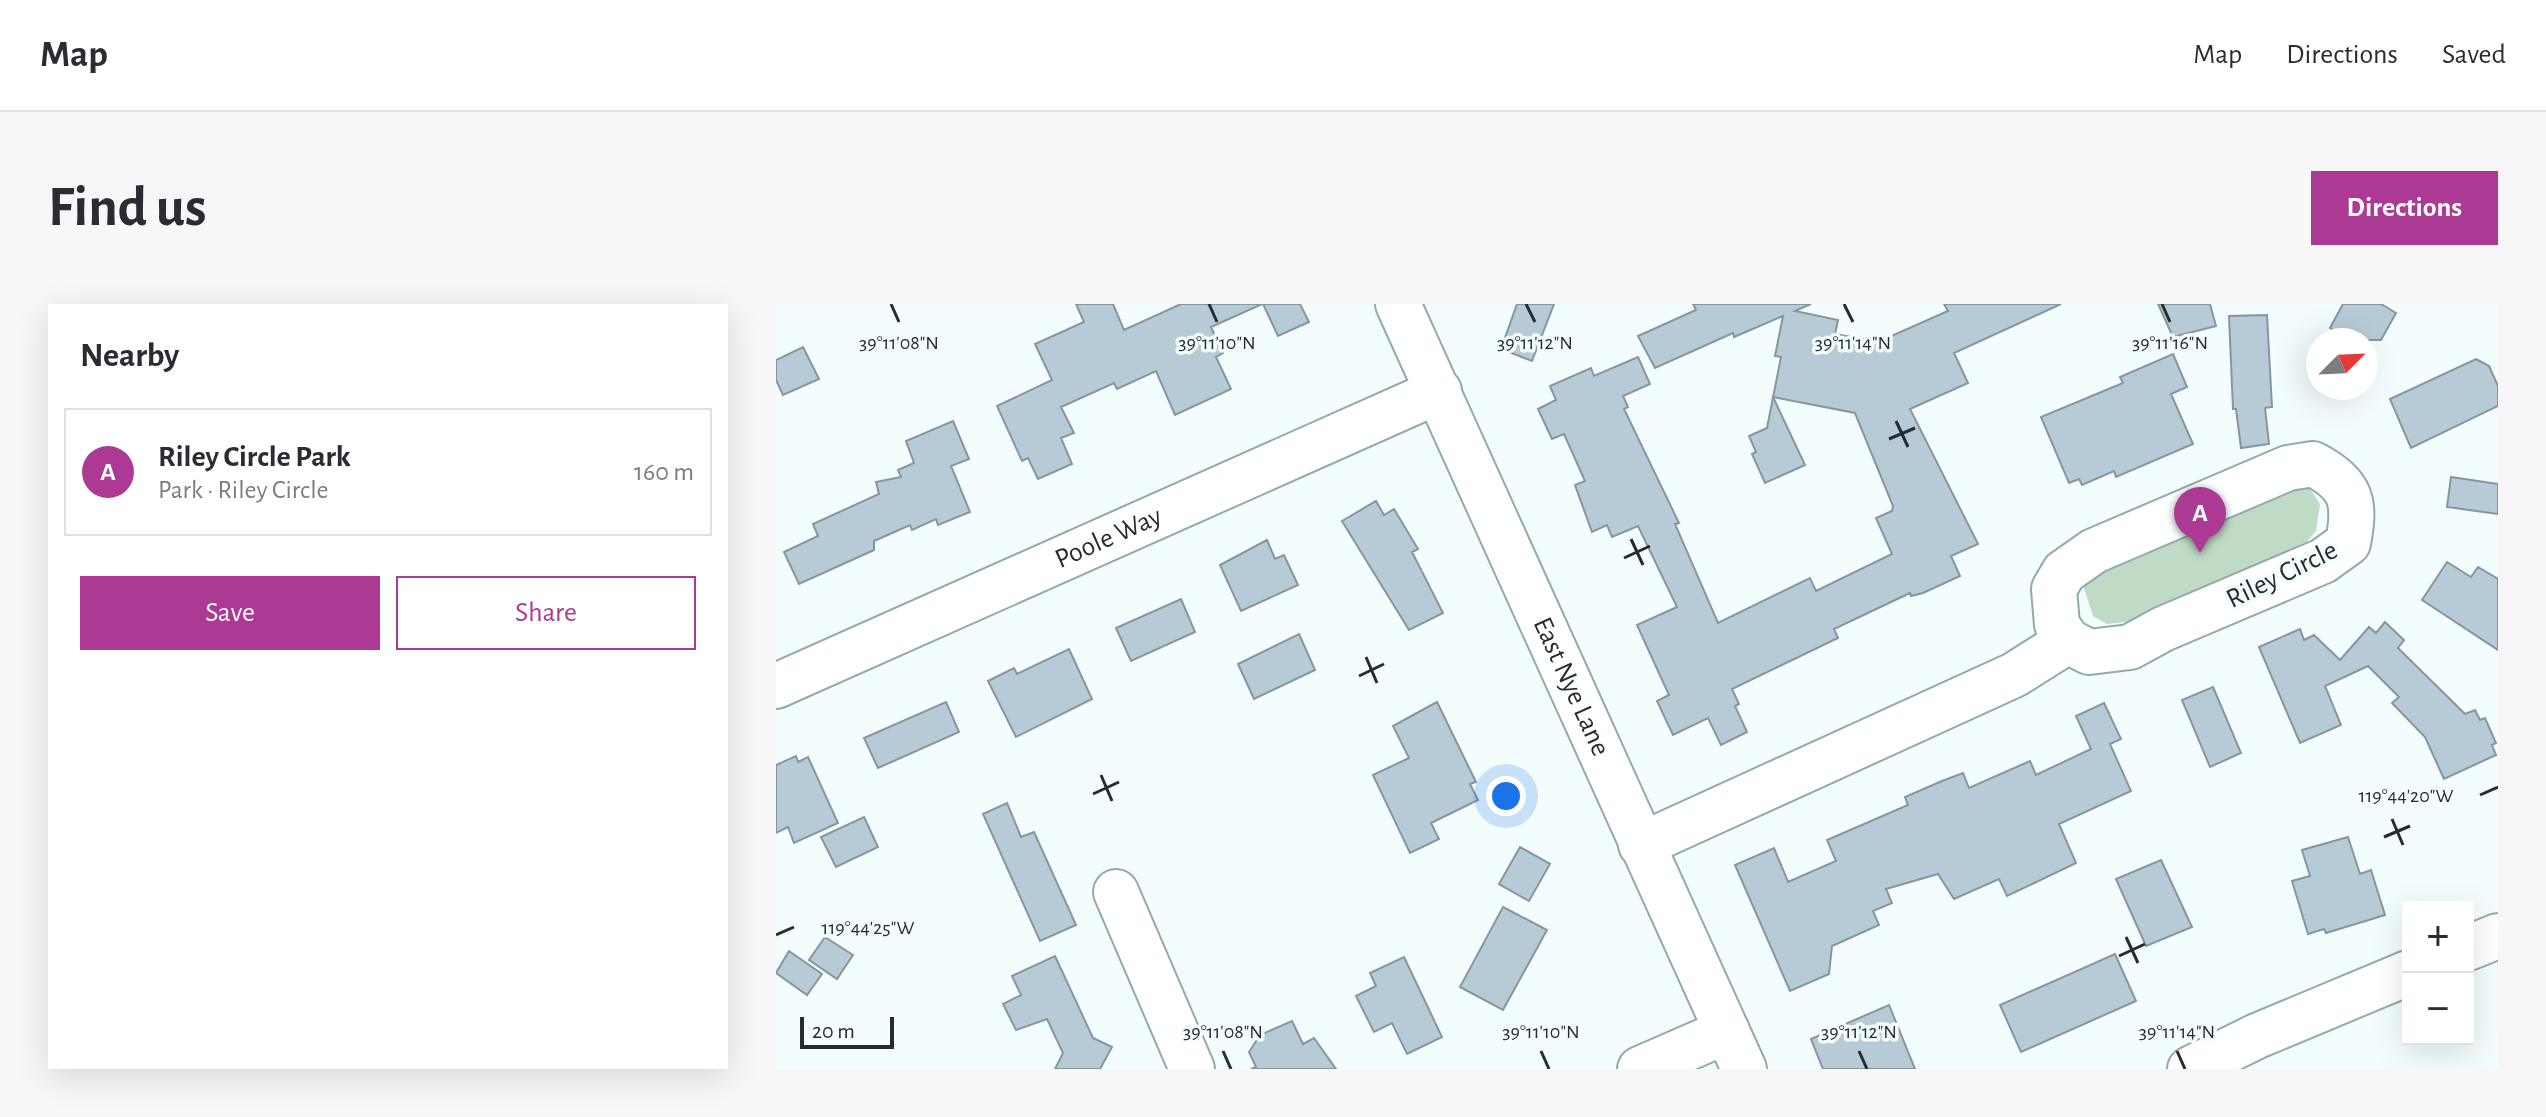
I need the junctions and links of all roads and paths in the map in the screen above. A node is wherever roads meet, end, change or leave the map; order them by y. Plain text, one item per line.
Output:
1 (1398, 304) edge
2 (1439, 391) junction
3 (2068, 641) junction
4 (776, 686) edge
5 (1641, 845) junction
6 (1116, 892) dead end
7 (2498, 936) edge
8 (2474, 946) edge
9 (2402, 976) edge
10 (1735, 1050) edge
11 (1192, 1069) edge
12 (1640, 1069) edge
13 (2190, 1069) edge

1 - 2 street, East Nye Lane
2 - 4 street, Poole Way
2 - 5 street, East Nye Lane
3 - 3 street, Riley Circle
3 - 5 street
5 - 10 street, East Nye Lane
6 - 11 street
7 - 8 street
9 - 13 street
10 - 12 street

